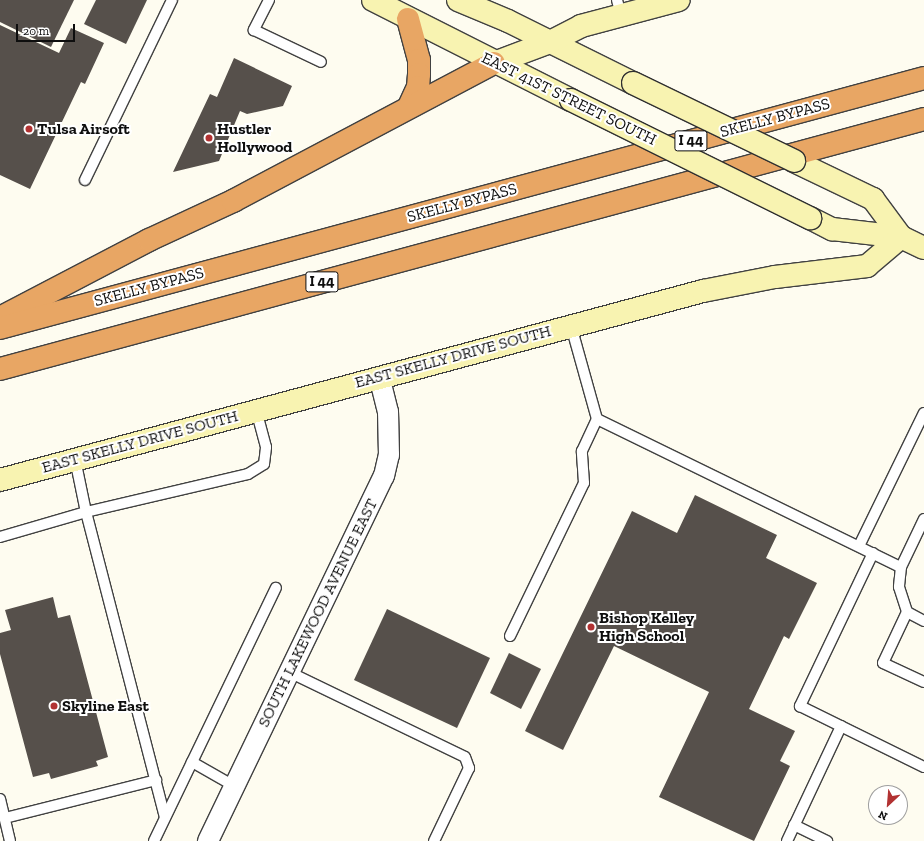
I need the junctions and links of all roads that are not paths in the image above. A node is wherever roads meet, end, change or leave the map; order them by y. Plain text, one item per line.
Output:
1 (172, 0) edge
2 (269, 0) edge
3 (373, 0) edge
4 (458, 0) edge
5 (679, 0) edge
6 (619, 8) edge
7 (408, 19) junction
8 (550, 42) junction
9 (321, 62) dead end
10 (494, 63) junction
11 (924, 78) edge
12 (409, 106) junction
13 (924, 119) edge
14 (85, 180) dead end
15 (901, 237) junction
16 (924, 248) edge
17 (0, 318) edge
18 (571, 326) junction
19 (0, 328) edge
20 (0, 369) edge
21 (379, 377) junction
22 (256, 410) junction
23 (924, 413) edge
24 (597, 419) junction
25 (75, 460) junction
26 (0, 480) edge
27 (86, 512) junction
28 (924, 518) edge
29 (0, 538) edge
30 (859, 546) junction
31 (873, 553) junction
32 (901, 567) junction
33 (276, 588) dead end
34 (906, 612) junction
35 (924, 621) edge
36 (510, 636) dead end
37 (289, 672) junction
38 (924, 682) edge
39 (841, 726) junction
40 (192, 762) junction
41 (924, 767) edge
42 (156, 780) junction
43 (234, 786) junction
44 (0, 799) edge
45 (165, 817) junction
46 (5, 818) junction
47 (794, 825) junction
48 (10, 841) edge
49 (154, 841) edge
50 (208, 841) edge
51 (434, 841) edge
52 (787, 841) edge
53 (827, 841) edge

1 - 14 lane
2 - 9 lane
3 - 7 main road, EAST 41ST STREET SOUTH
4 - 8 main road, EAST 41ST STREET SOUTH
5 - 6 main road
6 - 8 main road
7 - 10 main road, EAST 41ST STREET SOUTH
7 - 12 highway
8 - 10 main road
8 - 15 main road, EAST 41ST STREET SOUTH, bridge
10 - 12 highway
10 - 15 main road, EAST 41ST STREET SOUTH, bridge
11 - 19 highway, SKELLY BYPASS / I 44
12 - 17 highway
13 - 20 highway, I 44
15 - 16 main road, EAST 41ST STREET SOUTH
15 - 18 main road, EAST SKELLY DRIVE SOUTH
18 - 21 main road, EAST SKELLY DRIVE SOUTH
18 - 24 lane
21 - 22 main road, EAST SKELLY DRIVE SOUTH
21 - 37 street, SOUTH LAKEWOOD AVENUE EAST
22 - 25 main road, EAST SKELLY DRIVE SOUTH
22 - 27 lane
23 - 30 lane
24 - 30 lane
24 - 36 lane
25 - 26 main road, EAST SKELLY DRIVE SOUTH
25 - 27 lane
27 - 29 lane
27 - 42 lane
28 - 32 lane
30 - 31 lane
31 - 32 lane
31 - 39 lane
32 - 34 lane
33 - 40 lane
34 - 35 lane
34 - 38 lane
37 - 43 street, SOUTH LAKEWOOD AVENUE EAST
37 - 51 lane
39 - 41 lane
39 - 47 lane
40 - 43 lane
40 - 45 lane
42 - 45 lane
42 - 46 lane
43 - 50 street, SOUTH LAKEWOOD AVENUE EAST
44 - 46 lane
45 - 49 lane
46 - 48 lane
47 - 52 lane
47 - 53 lane

